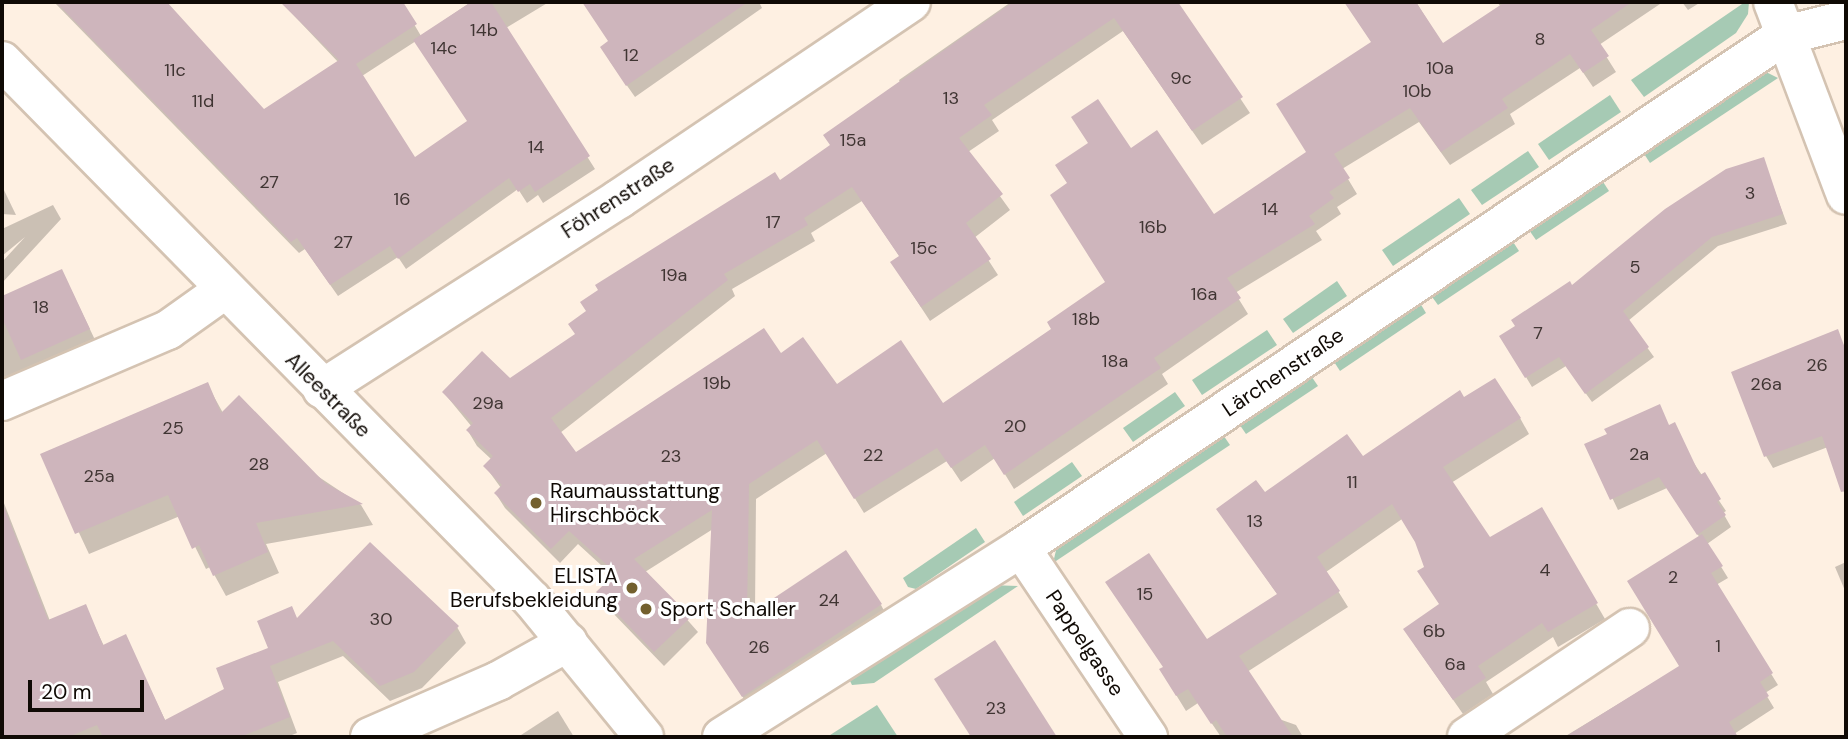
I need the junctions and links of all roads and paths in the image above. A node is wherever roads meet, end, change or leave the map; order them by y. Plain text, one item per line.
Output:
1 (911, 2) edge
2 (1779, 18) edge
3 (1846, 20) edge
4 (2, 61) edge
5 (1846, 195) edge
6 (224, 290) junction
7 (322, 389) junction
8 (2, 401) edge
9 (1021, 548) junction
10 (1630, 628) dead end
11 (568, 642) junction
12 (370, 737) edge
13 (644, 737) edge
14 (722, 737) edge
15 (1148, 737) edge
16 (1467, 737) edge

1 - 7 street, Föhrenstraße
2 - 3 street, Lärchenstraße
2 - 5 street
2 - 9 street, Lärchenstraße
4 - 6 street, Alleestraße
6 - 7 street, Alleestraße
6 - 8 street
7 - 11 street, Alleestraße
9 - 14 street, Lärchenstraße
9 - 15 street, Pappelgasse
10 - 16 street
11 - 12 street
11 - 13 street, Alleestraße

